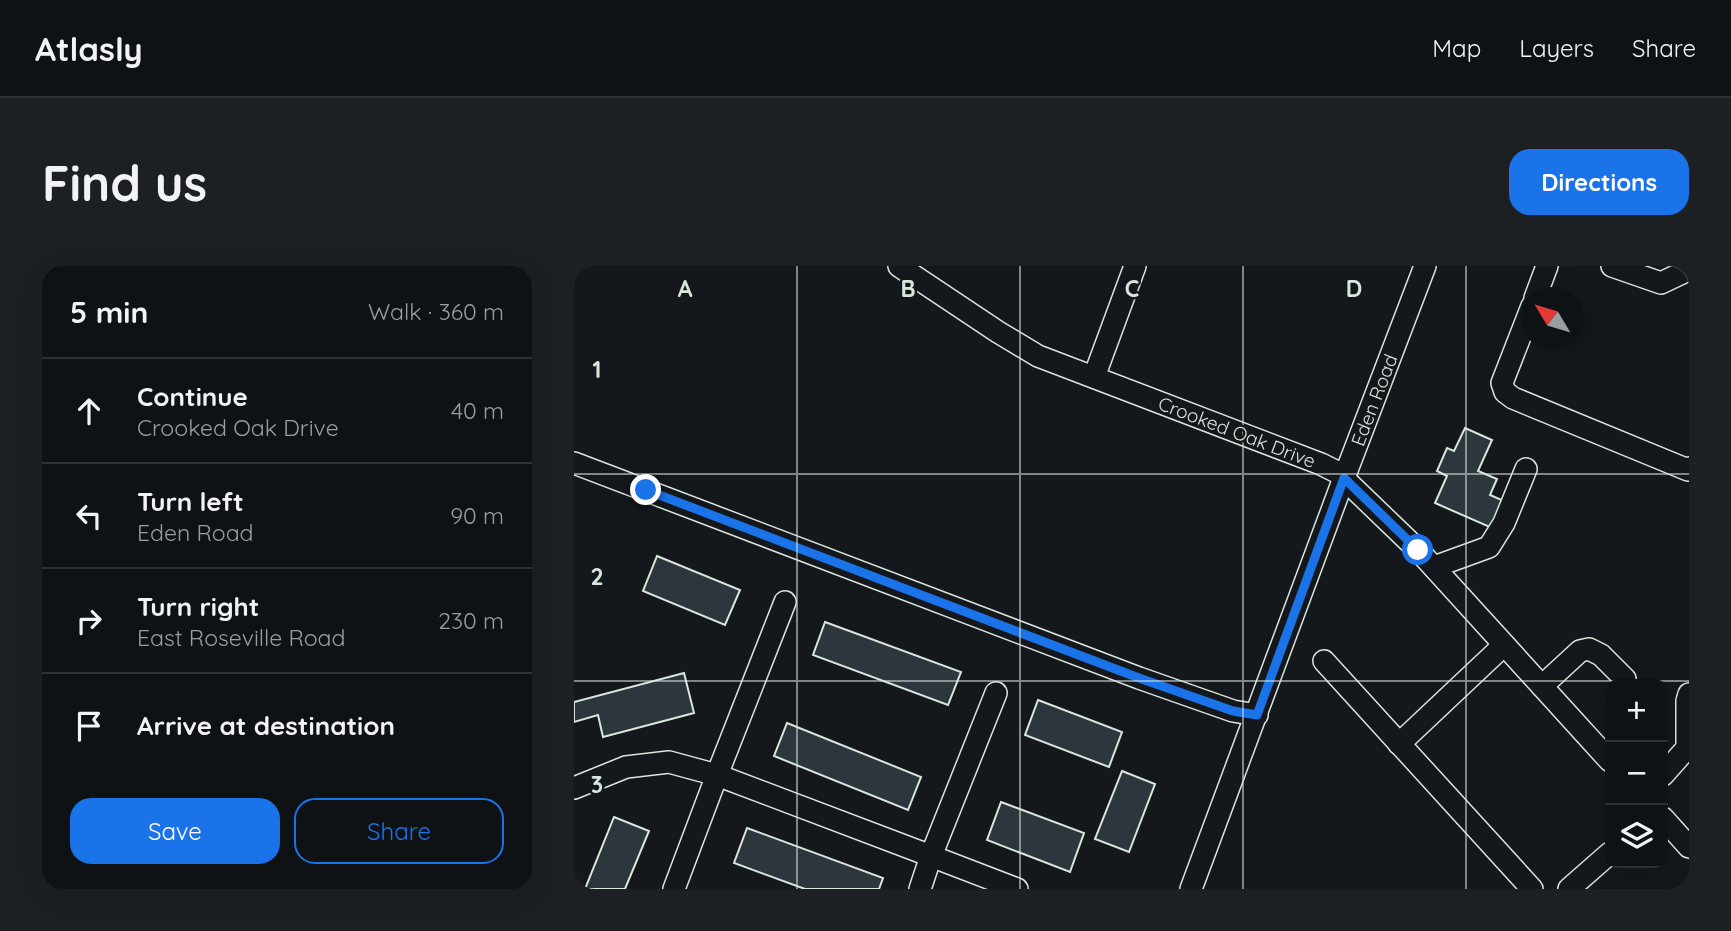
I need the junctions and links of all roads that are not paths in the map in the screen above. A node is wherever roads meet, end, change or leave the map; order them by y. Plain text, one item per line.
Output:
1 (899, 266) edge
2 (1135, 266) edge
3 (1426, 266) edge
4 (1547, 266) edge
5 (1612, 266) edge
6 (1682, 273) edge
7 (1539, 287) edge
8 (1521, 333) edge
9 (1094, 377) junction
10 (574, 463) edge
11 (1526, 469) dead end
12 (1689, 470) edge
13 (1344, 478) junction
14 (1434, 567) junction
15 (785, 601) dead end
16 (1504, 645) junction
17 (1324, 661) dead end
18 (1625, 679) dead end
19 (1542, 686) junction
20 (996, 693) dead end
21 (1688, 697) edge
22 (1257, 715) junction
23 (1688, 740) edge
24 (1399, 744) junction
25 (1605, 755) edge
26 (1668, 769) edge
27 (717, 775) junction
28 (574, 788) edge
29 (1668, 824) edge
30 (1689, 847) edge
31 (931, 856) junction
32 (1605, 857) edge
33 (674, 889) edge
34 (920, 889) edge
35 (1017, 889) edge
36 (1191, 889) edge
37 (1532, 889) edge
38 (1569, 889) edge

1 - 9 street, Crooked Oak Drive
2 - 9 street
3 - 13 street, Eden Road
4 - 7 street
5 - 6 street
8 - 12 street
9 - 13 street, Crooked Oak Drive
10 - 22 street
11 - 14 street
13 - 14 street, Crooked Oak Drive
13 - 22 street, Eden Road
14 - 16 street, Crooked Oak Drive
15 - 27 street
16 - 19 street, Crooked Oak Drive
16 - 24 street
17 - 24 street
18 - 19 street
19 - 25 street, Crooked Oak Drive
20 - 31 street
21 - 23 street
22 - 36 street, Eden Road
23 - 26 street
24 - 37 street
27 - 28 street
27 - 31 street
27 - 33 street
29 - 30 street
31 - 34 street
31 - 35 street
32 - 38 street

